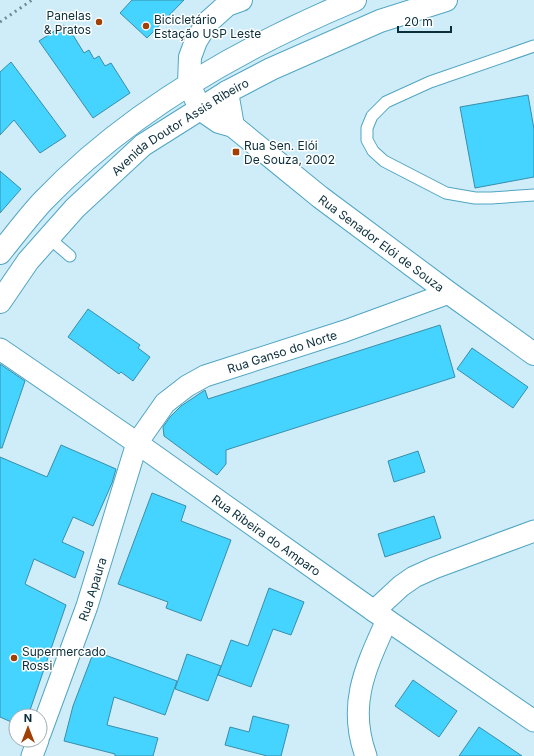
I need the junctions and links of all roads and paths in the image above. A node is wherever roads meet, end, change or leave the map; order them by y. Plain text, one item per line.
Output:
1 (240, 0) edge
2 (354, 0) edge
3 (446, 0) edge
4 (409, 6) edge
5 (534, 46) edge
6 (189, 84) junction
7 (227, 92) junction
8 (200, 109) junction
9 (233, 126) junction
10 (534, 195) edge
11 (49, 238) junction
12 (0, 253) edge
13 (70, 256) dead end
14 (449, 293) junction
15 (0, 302) edge
16 (0, 349) edge
17 (534, 354) edge
18 (137, 443) junction
19 (534, 531) edge
20 (380, 616) junction
21 (48, 712) edge
22 (534, 721) edge
23 (366, 756) edge

1 - 6 main road
2 - 6 main road
3 - 4 main road, Avenida Doutor Assis Ribeiro
4 - 7 main road, Avenida Doutor Assis Ribeiro
5 - 10 lane
6 - 8 main road
6 - 12 main road
7 - 8 main road, Avenida Doutor Assis Ribeiro
7 - 9 main road
8 - 9 main road, Rua Senador Elói de Souza
8 - 11 main road, Avenida Doutor Assis Ribeiro
9 - 14 main road, Rua Senador Elói de Souza
11 - 13 lane
11 - 15 main road, Avenida Doutor Assis Ribeiro
14 - 17 main road, Rua Senador Elói de Souza
14 - 18 street, Rua Ganso do Norte
16 - 18 street, Rua Ríbeira do Amparo
18 - 20 street, Rua Ríbeira do Amparo
18 - 21 street, Rua Apaura
19 - 20 street
20 - 22 street, Rua Ríbeira do Amparo
20 - 23 street

